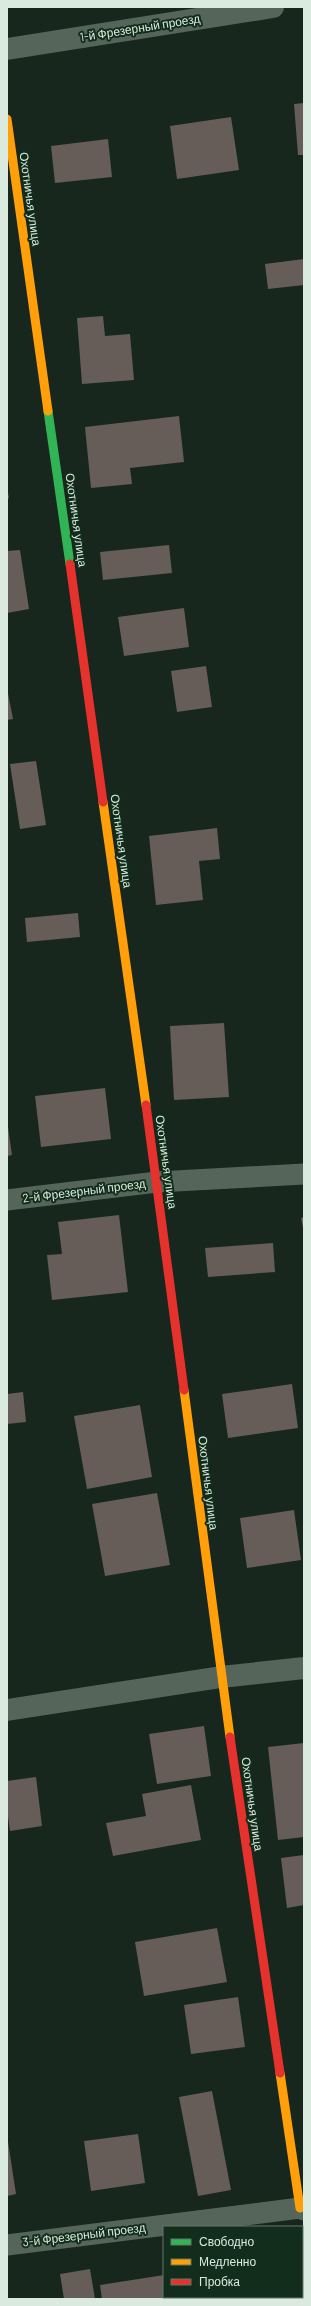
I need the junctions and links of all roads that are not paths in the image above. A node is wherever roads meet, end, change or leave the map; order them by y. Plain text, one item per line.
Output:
1 (273, 7) edge
2 (7, 49) edge
3 (7, 119) edge
4 (304, 1174) edge
5 (157, 1182) junction
6 (7, 1200) edge
7 (304, 1668) edge
8 (220, 1677) junction
9 (7, 1710) edge
10 (302, 2209) edge
11 (7, 2245) edge

1 - 2 street, 1-й Фрезерный проезд
3 - 5 street, Охотничья улица
4 - 5 lane, 2-й Фрезерный проезд
5 - 6 lane, 2-й Фрезерный проезд
5 - 8 street, Охотничья улица
7 - 8 street
8 - 9 street
8 - 10 street, Охотничья улица
10 - 11 lane, 3-й Фрезерный проезд

